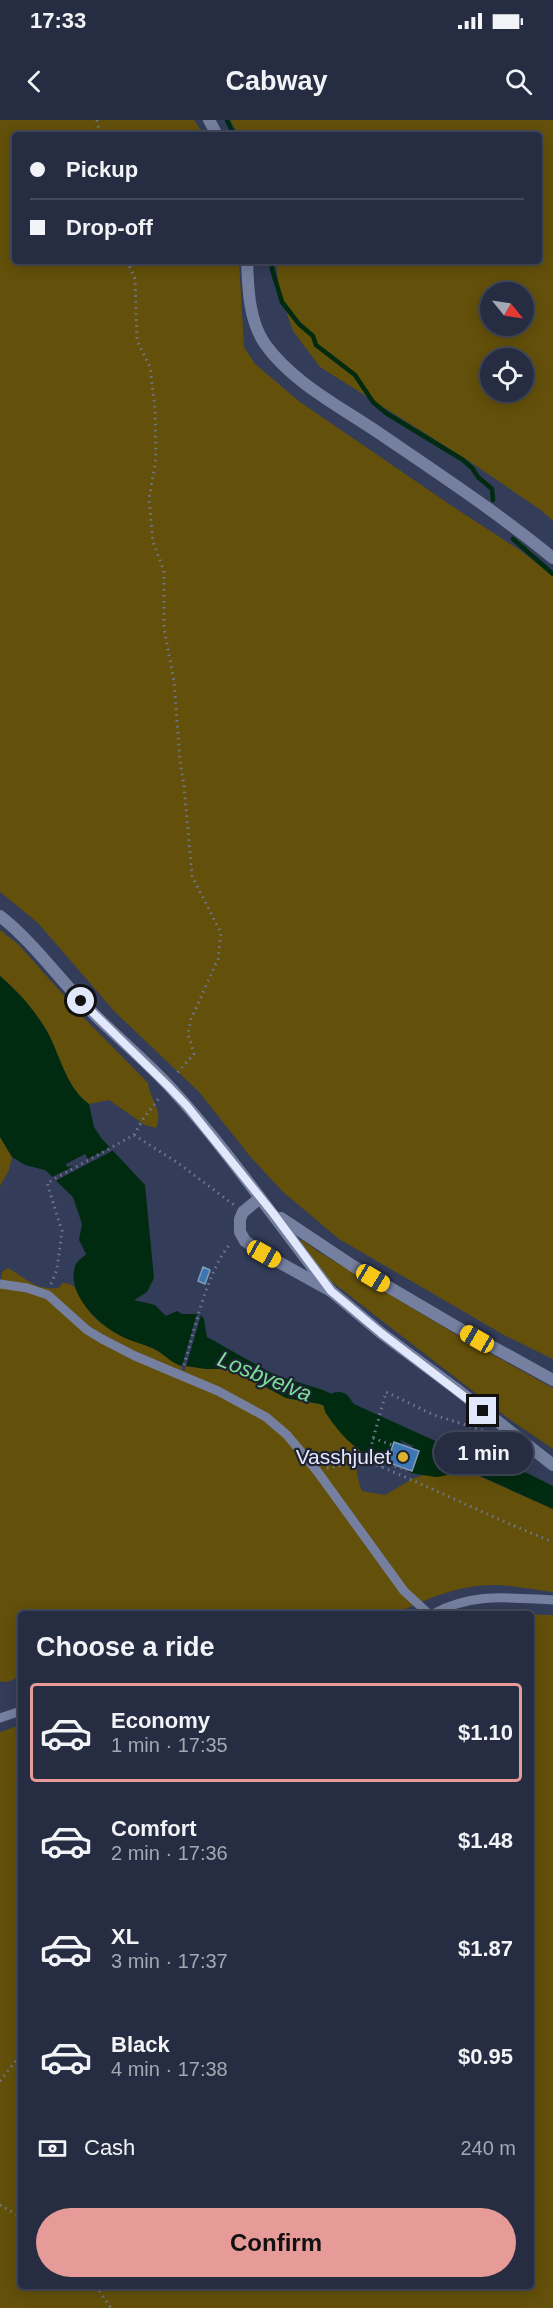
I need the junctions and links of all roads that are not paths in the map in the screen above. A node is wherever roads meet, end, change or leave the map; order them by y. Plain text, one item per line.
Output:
1 (247, 264) edge
2 (553, 558) edge
3 (0, 916) edge
4 (260, 1198) junction
5 (273, 1213) junction
6 (0, 1284) edge
7 (331, 1291) junction
8 (553, 1380) edge
9 (553, 1465) edge
10 (553, 1600) edge
11 (427, 1611) edge
12 (438, 1611) edge
13 (18, 1712) edge
14 (0, 1718) edge

1 - 2 street
3 - 4 street
4 - 5 street
4 - 7 street
5 - 7 street
5 - 8 street
6 - 11 lane
7 - 9 street
10 - 12 lane
13 - 14 lane

